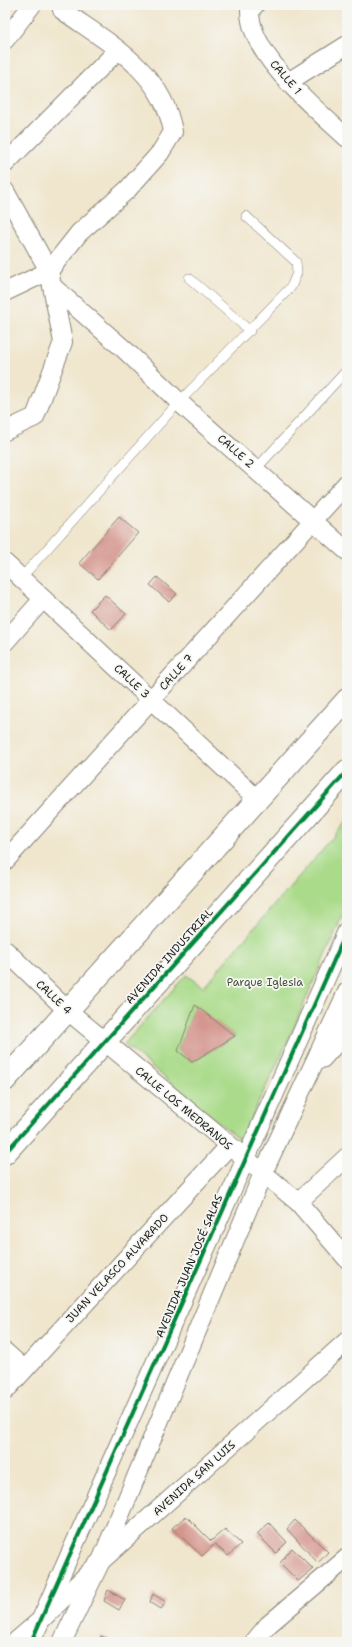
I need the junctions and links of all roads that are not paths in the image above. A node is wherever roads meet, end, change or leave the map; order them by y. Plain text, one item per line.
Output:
1 (32, 5) edge
2 (255, 5) edge
3 (62, 10) dead end
4 (5, 40) edge
5 (347, 45) edge
6 (118, 50) junction
7 (288, 82) junction
8 (347, 138) edge
9 (5, 164) edge
10 (5, 191) edge
11 (246, 216) dead end
12 (189, 278) dead end
13 (51, 279) junction
14 (5, 292) edge
15 (250, 330) junction
16 (347, 370) edge
17 (179, 402) junction
18 (5, 431) edge
19 (256, 469) junction
20 (347, 483) edge
21 (313, 520) junction
22 (347, 551) edge
23 (5, 563) edge
24 (21, 578) junction
25 (43, 599) junction
26 (5, 642) edge
27 (151, 699) junction
28 (347, 700) edge
29 (347, 771) edge
30 (257, 799) junction
31 (5, 861) edge
32 (347, 932) edge
33 (5, 950) edge
34 (347, 992) edge
35 (67, 1010) junction
36 (347, 1031) edge
37 (104, 1042) junction
38 (309, 1074) junction
39 (5, 1080) edge
40 (229, 1146) junction
41 (5, 1152) edge
42 (347, 1156) edge
43 (244, 1159) junction
44 (263, 1173) junction
45 (298, 1202) junction
46 (347, 1259) edge
47 (347, 1341) edge
48 (5, 1352) edge
49 (161, 1352) junction
50 (186, 1361) junction
51 (24, 1369) junction
52 (5, 1391) edge
53 (347, 1558) edge
54 (101, 1561) junction
55 (43, 1618) junction
56 (15, 1642) edge
57 (31, 1642) edge
58 (62, 1642) edge
59 (254, 1642) edge

1 - 4 street
2 - 7 street, CALLE 1
3 - 6 street
5 - 7 street
6 - 9 street
6 - 13 street
7 - 8 street, CALLE 1
10 - 13 street
11 - 15 lane
12 - 15 lane
13 - 14 street
13 - 17 street, CALLE 2
13 - 18 street
15 - 17 lane
16 - 19 lane
17 - 19 street, CALLE 2
17 - 24 lane
19 - 21 street, CALLE 2
20 - 21 street, CALLE 7
21 - 22 street, CALLE 2
21 - 27 street, CALLE 7
23 - 24 street, CALLE 3
24 - 25 street, CALLE 3
25 - 26 street
25 - 27 street, CALLE 3
27 - 30 street, CALLE 3
27 - 31 street, CALLE 7
28 - 30 street
29 - 37 street, AVENIDA INDUSTRIAL
30 - 35 street
32 - 43 street, AVENIDA JUAN JOSÉ SALAS
33 - 35 street, CALLE 4
34 - 38 street
35 - 37 street, CALLE 4
35 - 39 street
36 - 38 street
37 - 40 street, CALLE LOS MEDRANOS
37 - 41 street, AVENIDA INDUSTRIAL
38 - 44 street
40 - 43 street, CALLE LOS MEDRANOS
40 - 51 street, JUAN VELASCO ALVARADO
42 - 45 street
43 - 44 street, CALLE LOS MEDRANOS
43 - 49 street, AVENIDA JUAN JOSÉ SALAS
44 - 45 street, CALLE LOS MEDRANOS
44 - 50 street
45 - 46 street, CALLE LOS MEDRANOS
47 - 54 street, AVENIDA SAN LUIS
48 - 51 street
49 - 50 street
49 - 55 street, AVENIDA JUAN JOSÉ SALAS
50 - 54 street
51 - 52 street, JUAN VELASCO ALVARADO
53 - 59 street
54 - 55 street, AVENIDA SAN LUIS
54 - 58 street
55 - 56 street, AVENIDA SAN LUIS
55 - 57 street, AVENIDA JUAN JOSÉ SALAS

